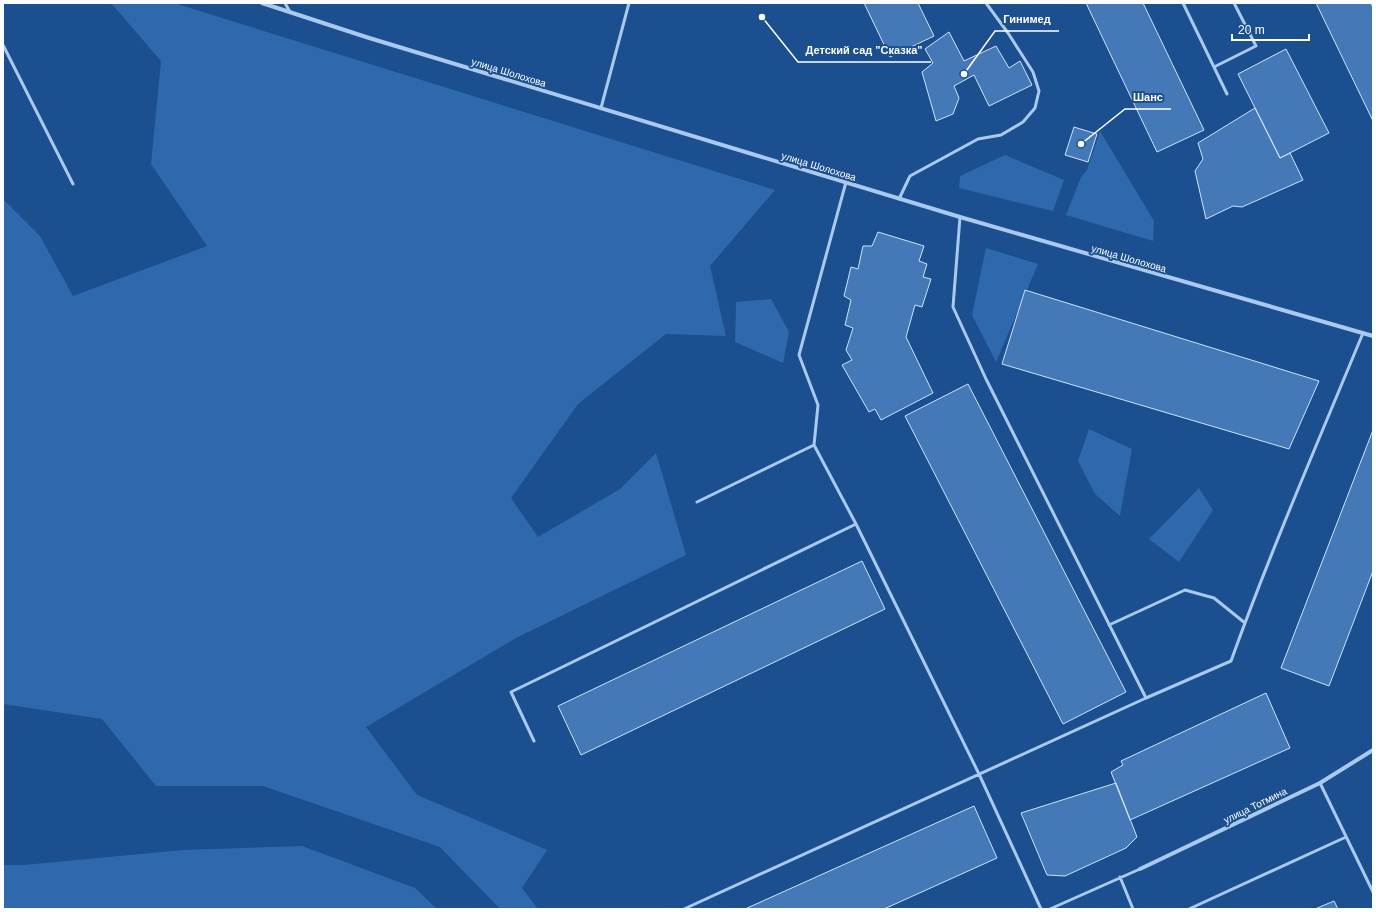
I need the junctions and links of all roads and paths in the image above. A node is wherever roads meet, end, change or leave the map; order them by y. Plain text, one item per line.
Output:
1 (262, 3) edge
2 (285, 3) edge
3 (629, 3) edge
4 (986, 3) edge
5 (1183, 3) edge
6 (1234, 3) edge
7 (290, 12) junction
8 (3, 45) edge
9 (1214, 67) junction
10 (1227, 94) dead end
11 (601, 108) junction
12 (846, 182) junction
13 (73, 184) dead end
14 (899, 198) junction
15 (960, 217) junction
16 (1363, 333) junction
17 (1373, 336) edge
18 (814, 445) junction
19 (696, 502) dead end
20 (856, 524) junction
21 (1245, 623) junction
22 (1109, 625) junction
23 (1146, 698) junction
24 (534, 741) dead end
25 (1373, 750) edge
26 (979, 774) junction
27 (1320, 783) junction
28 (1346, 837) junction
29 (1140, 868) joint
30 (1120, 877) junction
31 (1373, 892) edge
32 (684, 909) edge
33 (1041, 909) edge
34 (1050, 909) edge
35 (1133, 909) edge
36 (1189, 909) edge

1 - 7 street, улица Шолохова
2 - 7 lane
3 - 11 lane
4 - 14 lane
5 - 9 lane
6 - 9 lane
7 - 11 street, улица Шолохова
8 - 13 lane
9 - 10 lane
11 - 12 street, улица Шолохова
12 - 14 street, улица Шолохова
12 - 18 lane
14 - 15 street, улица Шолохова
15 - 16 street, улица Шолохова
15 - 22 lane
16 - 17 street, улица Шолохова
16 - 21 lane
18 - 19 lane
18 - 20 lane
20 - 24 lane
20 - 26 lane
21 - 22 lane
21 - 23 lane
22 - 23 lane
23 - 26 lane
25 - 27 street, улица Тотмина
26 - 32 lane
26 - 33 lane
27 - 28 lane
27 - 29 street, улица Тотмина
28 - 31 lane
28 - 36 lane
29 - 30 lane
30 - 34 lane
30 - 35 lane

